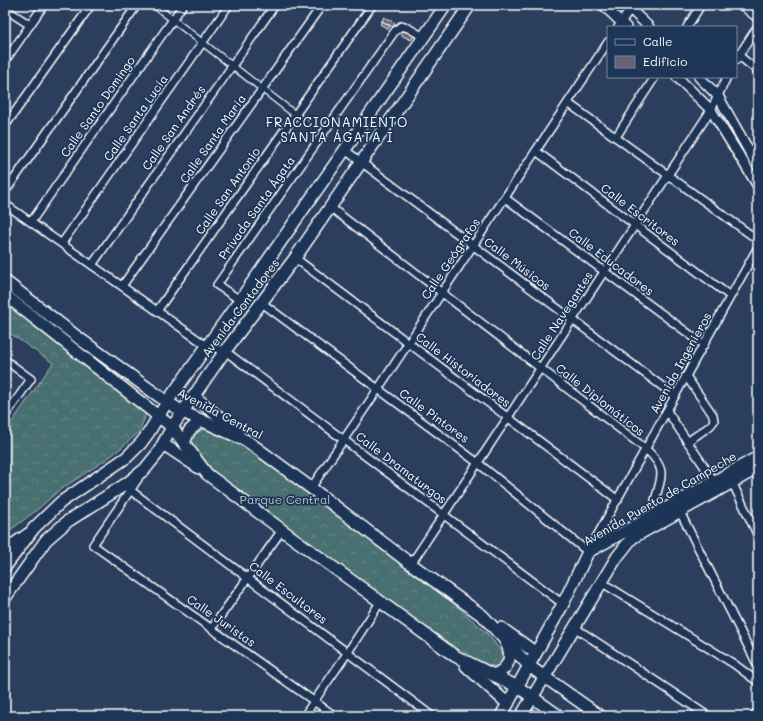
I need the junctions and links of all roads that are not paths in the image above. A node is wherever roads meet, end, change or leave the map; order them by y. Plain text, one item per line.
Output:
1 (44, 5) edge
2 (91, 5) edge
3 (137, 5) edge
4 (154, 5) edge
5 (183, 5) edge
6 (229, 5) edge
7 (275, 5) edge
8 (322, 5) edge
9 (371, 5) edge
10 (446, 5) edge
11 (470, 5) edge
12 (603, 5) edge
13 (701, 5) edge
14 (741, 5) edge
15 (630, 6) edge
16 (5, 9) edge
17 (758, 19) edge
18 (173, 20) junction
19 (30, 25) junction
20 (622, 26) edge
21 (648, 26) edge
22 (688, 26) edge
23 (758, 26) edge
24 (424, 37) junction
25 (203, 43) junction
26 (607, 44) edge
27 (6, 58) edge
28 (737, 58) edge
29 (232, 65) junction
30 (758, 71) edge
31 (654, 78) edge
32 (678, 78) edge
33 (700, 78) edge
34 (727, 78) edge
35 (262, 88) junction
36 (718, 96) junction
37 (568, 103) junction
38 (711, 110) junction
39 (296, 114) junction
40 (306, 123) dead end
41 (5, 126) edge
42 (616, 137) junction
43 (345, 150) junction
44 (536, 152) junction
45 (362, 162) junction
46 (758, 167) edge
47 (668, 175) junction
48 (758, 186) edge
49 (5, 192) edge
50 (505, 198) junction
51 (5, 204) edge
52 (330, 207) junction
53 (31, 222) junction
54 (635, 225) junction
55 (758, 240) edge
56 (62, 243) junction
57 (474, 245) junction
58 (758, 247) edge
59 (295, 258) junction
60 (92, 265) junction
61 (605, 271) junction
62 (5, 281) edge
63 (122, 286) junction
64 (442, 293) junction
65 (5, 295) edge
66 (730, 296) junction
67 (240, 300) junction
68 (262, 303) junction
69 (157, 311) junction
70 (573, 319) junction
71 (409, 343) junction
72 (704, 345) junction
73 (207, 346) junction
74 (225, 351) junction
75 (5, 360) edge
76 (541, 368) junction
77 (686, 376) junction
78 (185, 378) junction
79 (378, 389) junction
80 (196, 393) junction
81 (675, 396) junction
82 (168, 402) junction
83 (667, 411) junction
84 (183, 412) junction
85 (5, 416) edge
86 (159, 417) junction
87 (508, 417) junction
88 (201, 420) junction
89 (172, 427) junction
90 (344, 439) junction
91 (247, 441) junction
92 (687, 442) junction
93 (141, 443) junction
94 (184, 443) junction
95 (161, 448) junction
96 (646, 449) junction
97 (758, 457) edge
98 (478, 463) junction
99 (758, 468) edge
100 (145, 469) junction
101 (208, 474) junction
102 (714, 481) junction
103 (732, 482) junction
104 (311, 488) junction
105 (130, 490) junction
106 (618, 500) junction
107 (655, 500) dead end
108 (677, 507) junction
109 (444, 514) junction
110 (33, 529) junction
111 (282, 530) junction
112 (758, 536) edge
113 (5, 549) edge
114 (588, 552) junction
115 (411, 564) junction
116 (5, 567) edge
117 (248, 577) junction
118 (601, 582) junction
119 (5, 598) edge
120 (381, 601) junction
121 (563, 604) junction
122 (483, 616) junction
123 (212, 628) junction
124 (574, 628) junction
125 (501, 635) junction
126 (348, 652) junction
127 (536, 653) junction
128 (455, 656) junction
129 (529, 666) junction
130 (758, 666) edge
131 (493, 675) junction
132 (544, 677) junction
133 (758, 682) edge
134 (518, 687) junction
135 (532, 697) junction
136 (314, 701) junction
137 (508, 704) junction
138 (758, 710) edge
139 (304, 716) edge
140 (335, 716) edge
141 (432, 716) edge
142 (501, 716) edge
143 (521, 716) edge
144 (559, 716) edge
145 (600, 716) edge
146 (708, 716) edge
147 (754, 716) edge

1 - 19 street
2 - 41 street
3 - 49 street
4 - 18 street
5 - 18 street, Calle Santo Domingo
6 - 25 street, Calle Santa Lucía
7 - 29 street, Calle San Andrés
8 - 35 street, Calle Santa María
9 - 39 street, Calle San Antonio
10 - 24 main road, Avenida Contadores
11 - 45 main road, Avenida Contadores
12 - 20 street
13 - 22 street
14 - 17 street
15 - 20 street
15 - 21 street
16 - 19 street
18 - 25 street
18 - 53 street, Calle Santo Domingo
19 - 27 street
23 - 28 street
24 - 43 main road, Avenida Contadores
24 - 67 street, Privada Santa Ágata
25 - 29 street
25 - 56 street, Calle Santa Lucía
26 - 37 street, Calle Geógrafos
28 - 30 street
29 - 35 street
29 - 60 street, Calle San Andrés
31 - 42 street
32 - 38 street
33 - 36 street
34 - 36 street, Calle Navegantes
35 - 39 street
35 - 63 street, Calle Santa María
36 - 38 street, Calle Navegantes
36 - 46 street
37 - 42 street
37 - 44 street, Calle Geógrafos
38 - 47 street, Calle Navegantes
38 - 48 street
39 - 40 street
39 - 69 street, Calle San Antonio
42 - 47 street
43 - 45 street, Calle Músicos
43 - 67 main road, Avenida Contadores
44 - 50 street, Calle Geógrafos
44 - 54 street, Calle Escritores
45 - 52 main road, Avenida Contadores
45 - 57 street, Calle Músicos
47 - 54 street, Calle Navegantes
47 - 55 street
50 - 57 street, Calle Geógrafos
50 - 61 street, Calle Educadores
51 - 53 street
52 - 59 main road, Avenida Contadores
52 - 64 street, Calle Diplomáticos
53 - 56 street
54 - 61 street, Calle Navegantes
54 - 66 street, Calle Escritores
56 - 60 street
57 - 64 street, Calle Geógrafos
57 - 70 street, Calle Músicos
58 - 66 street, Avenida Ingenieros
59 - 68 main road, Avenida Contadores
59 - 71 street, Calle Historiadores
60 - 63 street
61 - 70 street, Calle Navegantes
61 - 72 street, Calle Educadores
62 - 82 main road, Avenida Central
63 - 69 street
64 - 71 street, Calle Geógrafos
64 - 76 street, Calle Diplomáticos
65 - 86 main road
66 - 72 street, Avenida Ingenieros
67 - 73 main road, Avenida Contadores
68 - 74 main road, Avenida Contadores
68 - 79 street, Calle Pintores
69 - 73 street
70 - 76 street, Calle Navegantes
70 - 81 street, Calle Músicos
71 - 79 street, Calle Geógrafos
71 - 87 street, Calle Historiadores
72 - 77 street, Avenida Ingenieros
73 - 74 street
73 - 78 main road, Avenida Contadores
74 - 80 main road, Avenida Contadores
74 - 90 street, Calle Dramaturgos
75 - 85 street
76 - 87 street, Calle Navegantes
76 - 96 street, Calle Diplomáticos
77 - 81 street, Avenida Ingenieros
77 - 92 street
78 - 80 main road
78 - 82 main road, Avenida Contadores
79 - 90 street, Calle Geógrafos
79 - 98 street, Calle Pintores
80 - 84 main road, Avenida Contadores
80 - 91 main road
81 - 83 street, Avenida Ingenieros
82 - 84 main road, Avenida Central
82 - 86 main road, Avenida Contadores
83 - 92 street
83 - 96 street, Avenida Ingenieros
84 - 88 main road, Avenida Central
84 - 89 main road, Avenida Contadores
86 - 89 main road
86 - 93 main road, Avenida Contadores
87 - 98 street, Calle Navegantes
87 - 106 street, Calle Historiadores
88 - 91 main road, Avenida Central
88 - 94 main road
89 - 94 main road
89 - 95 main road, Avenida Contadores
90 - 104 street, Calle Geógrafos
90 - 109 street, Calle Dramaturgos
91 - 104 main road, Avenida Central
92 - 102 street
93 - 95 main road
93 - 110 main road, Avenida Contadores
94 - 101 main road
95 - 100 main road, Avenida Contadores
95 - 101 main road
96 - 106 street, Avenida Ingenieros
96 - 107 street, Calle Diplomáticos
97 - 102 main road, Avenida Puerto de Campeche
98 - 109 street, Calle Navegantes
98 - 114 street, Calle Pintores
99 - 103 main road, Avenida Puerto de Campeche
100 - 105 street
100 - 119 main road, Avenida Contadores
101 - 111 main road
102 - 108 main road, Avenida Puerto de Campeche
103 - 108 main road, Avenida Puerto de Campeche
103 - 112 street
104 - 115 main road, Avenida Central
105 - 117 street, Calle Escultores
105 - 123 street, Calle Juristas
106 - 114 street, Avenida Ingenieros
108 - 114 main road, Avenida Puerto de Campeche
108 - 118 main road, Avenida Puerto de Campeche
108 - 130 street
109 - 115 street, Calle Navegantes
109 - 121 street, Calle Dramaturgos
110 - 113 street
110 - 116 main road, Avenida Contadores
111 - 117 street
111 - 120 main road
114 - 121 main road, Avenida Puerto de Campeche
115 - 122 main road, Avenida Central
117 - 123 street
117 - 126 street, Calle Escultores
118 - 124 main road, Avenida Puerto de Campeche
118 - 133 street
120 - 126 street
120 - 128 main road
121 - 127 main road, Avenida Puerto de Campeche
122 - 125 main road, Avenida Central
122 - 127 main road
123 - 136 street, Calle Juristas
124 - 132 main road, Avenida Puerto de Campeche
124 - 146 street
125 - 129 main road, Avenida Central
125 - 131 main road
126 - 136 street
126 - 141 street, Calle Escultores
127 - 129 main road, Avenida Puerto de Campeche
128 - 131 main road
128 - 137 main road
129 - 132 main road, Avenida Central
129 - 134 main road, Avenida Puerto de Campeche
131 - 134 main road
132 - 135 main road, Avenida Puerto de Campeche
132 - 145 main road, Avenida Central
134 - 135 main road
134 - 137 main road, Avenida Puerto de Campeche
135 - 143 main road, Avenida Puerto de Campeche
135 - 144 main road
136 - 139 street
136 - 140 street, Calle Juristas
137 - 142 main road, Avenida Puerto de Campeche
138 - 147 street

